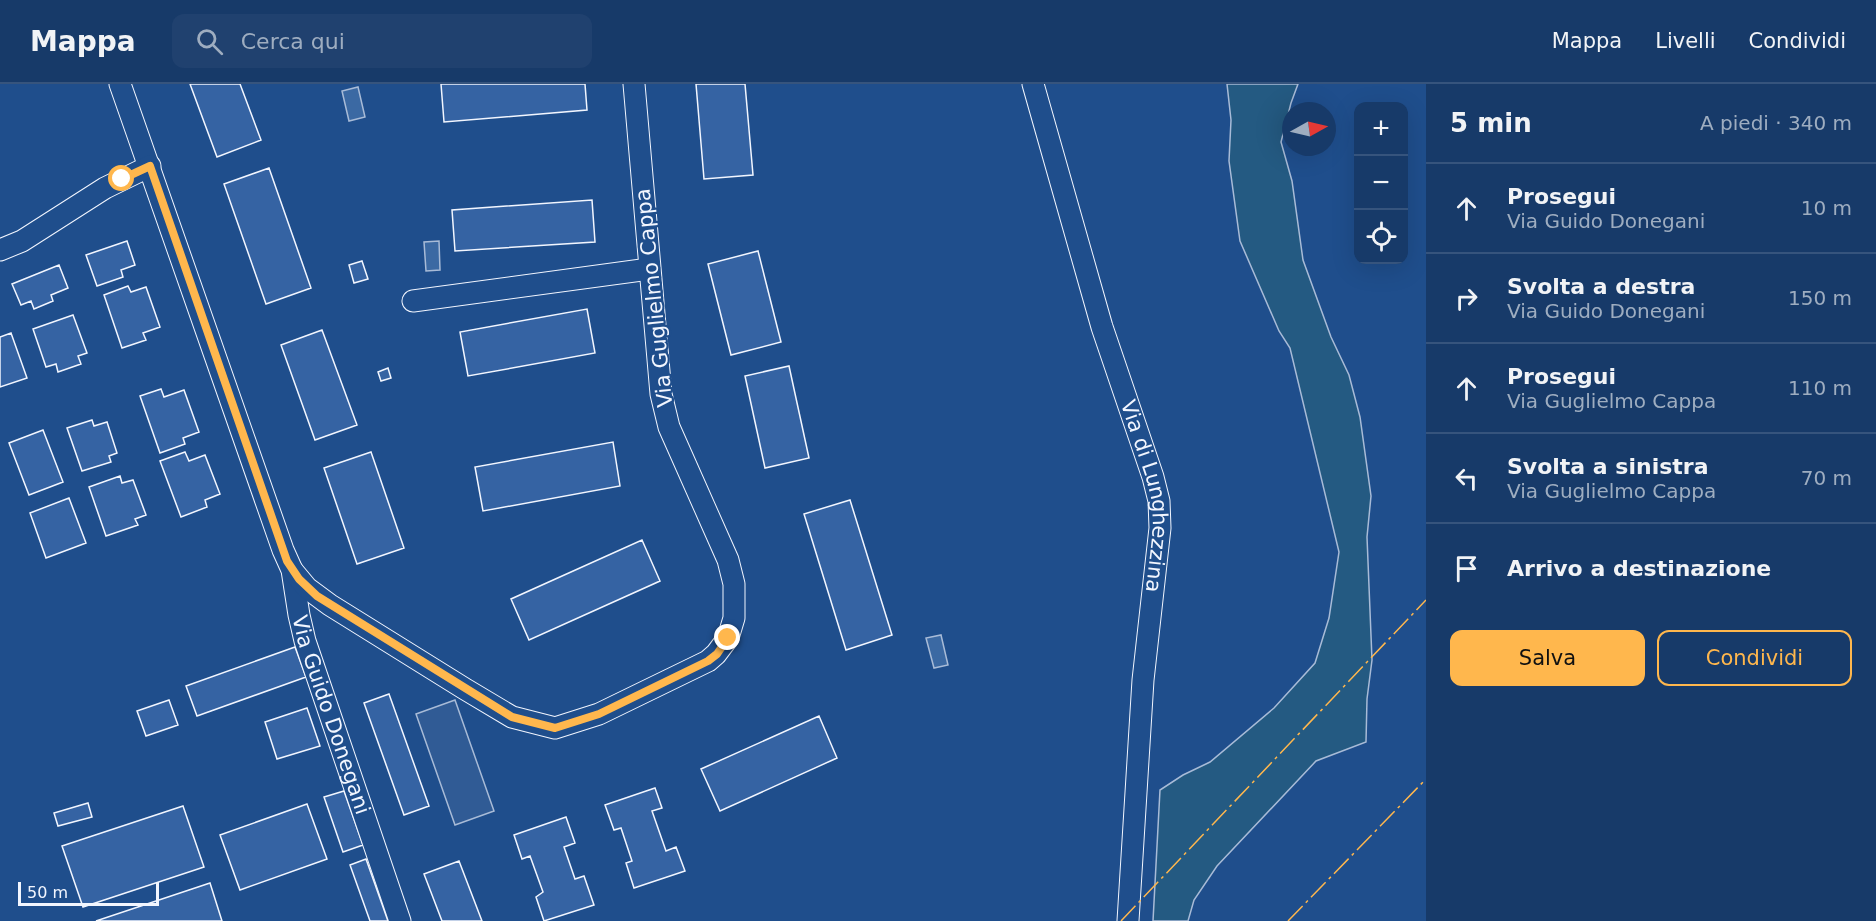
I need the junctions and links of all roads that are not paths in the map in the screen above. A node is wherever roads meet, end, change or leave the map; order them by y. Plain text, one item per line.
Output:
1 (120, 84) edge
2 (634, 84) edge
3 (1033, 84) edge
4 (150, 166) junction
5 (0, 250) edge
6 (649, 269) junction
7 (413, 301) dead end
8 (292, 570) junction
9 (400, 921) edge
10 (1128, 921) edge

1 - 4 street, Via Guido Donegani
2 - 6 street, Via Guglielmo Cappa
3 - 10 street, Via di Lunghezzina
4 - 5 street
4 - 8 street, Via Guido Donegani
6 - 7 street
6 - 8 street, Via Guglielmo Cappa
8 - 9 street, Via Guido Donegani

